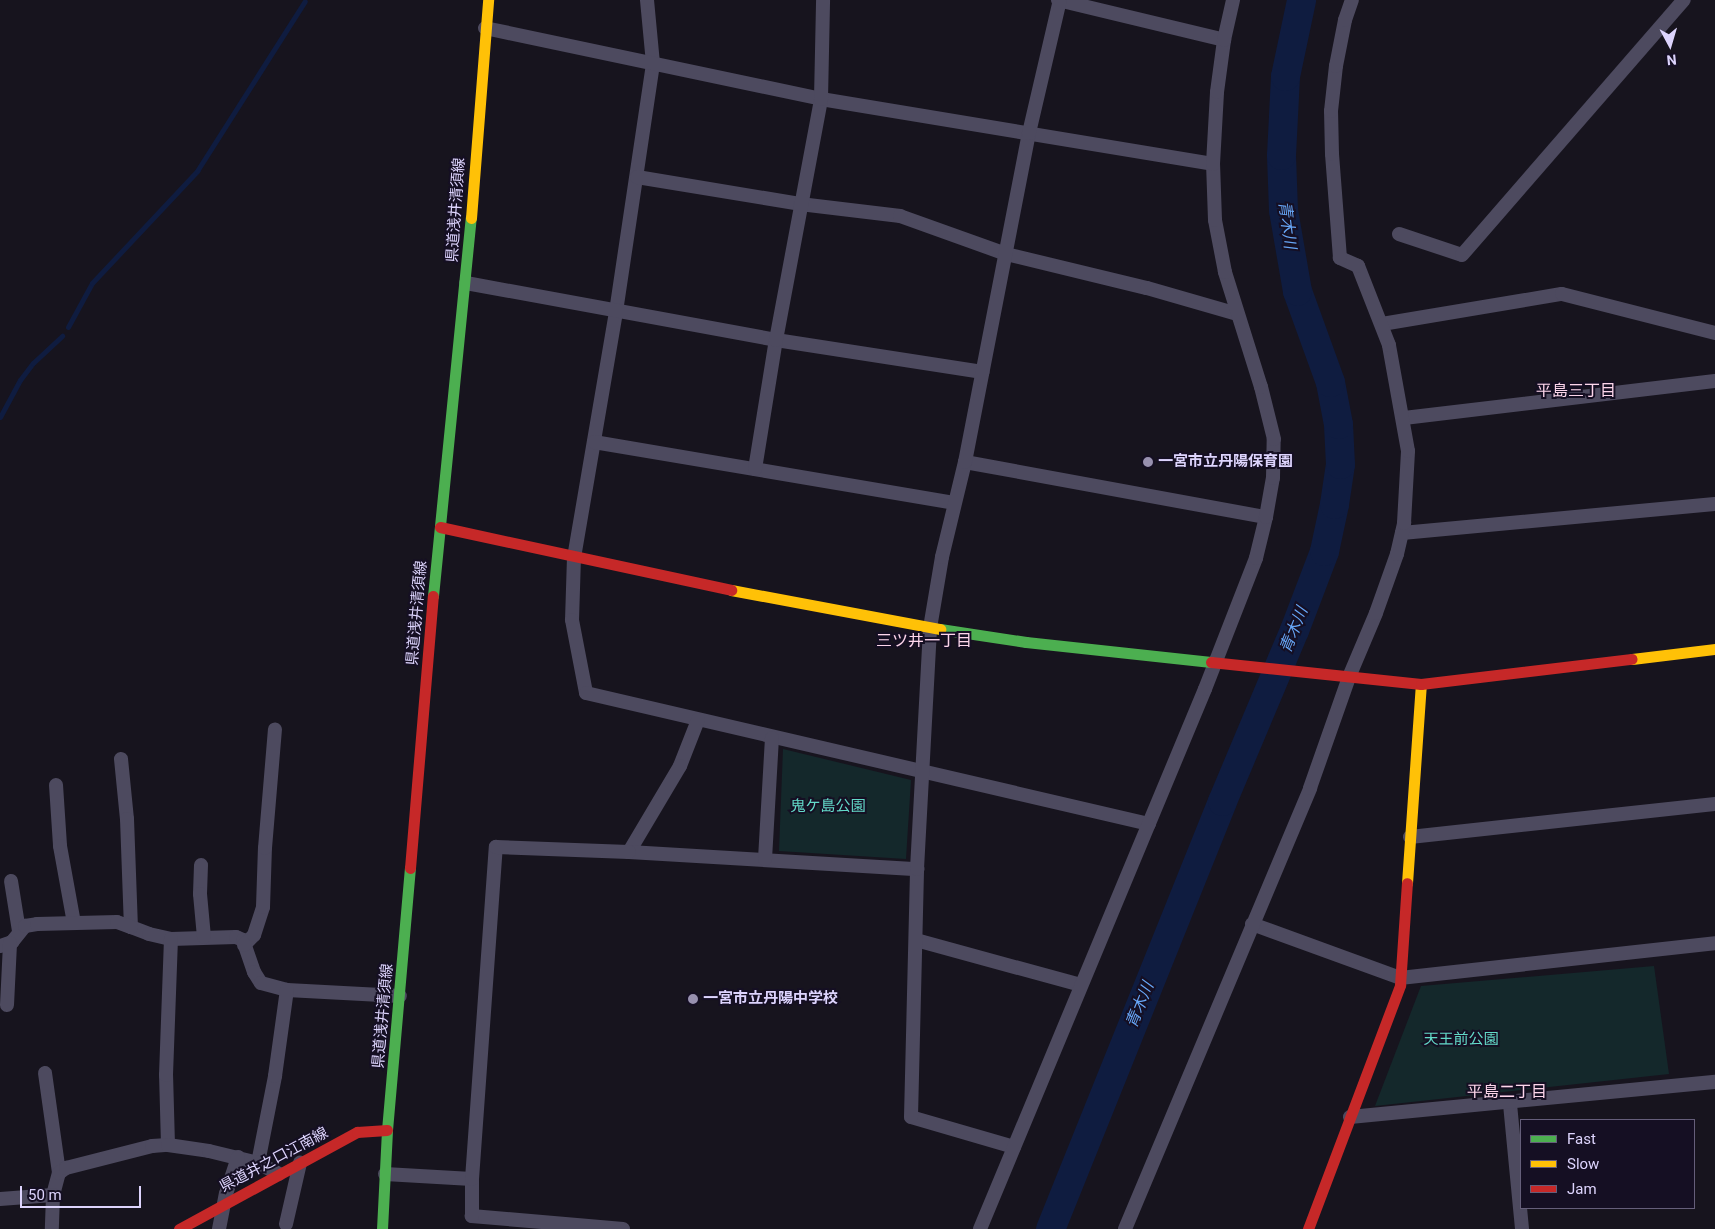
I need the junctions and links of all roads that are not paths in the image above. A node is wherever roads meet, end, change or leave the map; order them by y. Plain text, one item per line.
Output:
1 (488, 0) edge
2 (647, 0) edge
3 (823, 0) edge
4 (1060, 0) edge
5 (1233, 0) edge
6 (1352, 0) edge
7 (1684, 0) edge
8 (485, 28) junction
9 (1224, 40) junction
10 (653, 64) junction
11 (821, 99) junction
12 (1029, 133) junction
13 (1213, 164) junction
14 (637, 177) junction
15 (800, 204) junction
16 (1399, 234) dead end
17 (1006, 254) junction
18 (466, 283) junction
19 (616, 312) junction
20 (1237, 314) junction
21 (1382, 324) junction
22 (1715, 333) edge
23 (776, 340) junction
24 (983, 372) junction
25 (1715, 381) edge
26 (1404, 418) junction
27 (594, 442) junction
28 (965, 462) junction
29 (755, 469) junction
30 (954, 502) junction
31 (1715, 504) edge
32 (1266, 517) junction
33 (440, 527) junction
34 (1402, 533) junction
35 (574, 557) junction
36 (930, 628) junction
37 (1715, 649) edge
38 (1215, 662) junction
39 (1342, 676) junction
40 (1421, 684) junction
41 (698, 720) junction
42 (275, 729) dead end
43 (772, 738) junction
44 (121, 759) dead end
45 (922, 772) junction
46 (56, 785) dead end
47 (1715, 804) edge
48 (1149, 824) junction
49 (1410, 838) junction
50 (629, 852) junction
51 (765, 860) junction
52 (200, 865) dead end
53 (917, 869) junction
54 (11, 881) dead end
55 (74, 923) junction
56 (1252, 924) junction
57 (132, 927) junction
58 (204, 937) junction
59 (171, 939) junction
60 (10, 940) edge
61 (916, 940) junction
62 (1715, 943) edge
63 (244, 945) junction
64 (1400, 978) junction
65 (1081, 985) junction
66 (287, 990) junction
67 (400, 996) junction
68 (8, 1005) dead end
69 (45, 1073) dead end
70 (1715, 1082) edge
71 (1510, 1104) junction
72 (1350, 1118) junction
73 (388, 1130) junction
74 (168, 1145) junction
75 (1014, 1146) junction
76 (238, 1157) junction
77 (258, 1163) junction
78 (300, 1163) junction
79 (59, 1174) junction
80 (279, 1174) junction
81 (385, 1174) junction
82 (472, 1179) junction
83 (52, 1195) junction
84 (0, 1199) edge
85 (226, 1203) junction
86 (1520, 1208) edge
87 (1520, 1209) edge
88 (286, 1224) dead end
89 (517, 1225) edge
90 (52, 1229) edge
91 (179, 1229) edge
92 (219, 1229) edge
93 (382, 1229) edge
94 (623, 1229) edge
95 (980, 1229) edge
96 (1125, 1229) edge
97 (1308, 1229) edge
98 (1522, 1229) edge

1 - 8 street, 県道浅井清須線
2 - 10 street
3 - 11 street
4 - 9 street
4 - 12 street
5 - 9 street
6 - 21 street
7 - 16 street
8 - 10 street
8 - 18 street, 県道浅井清須線
9 - 13 street
10 - 11 street
10 - 14 street
11 - 12 street
11 - 15 street
12 - 13 street
12 - 17 street
13 - 20 street
14 - 15 street
14 - 19 street
15 - 17 street
15 - 23 street
17 - 20 street
17 - 24 street
18 - 19 street
18 - 33 street, 県道浅井清須線
19 - 23 street
19 - 27 street
20 - 32 street
21 - 22 street
21 - 26 street
23 - 24 street
23 - 29 street
24 - 28 street
25 - 26 street
26 - 34 street
27 - 29 street
27 - 35 street
28 - 30 street
28 - 32 street
29 - 30 street
30 - 36 street
31 - 34 street
32 - 38 street
33 - 35 street
33 - 67 street, 県道浅井清須線
34 - 39 street
35 - 36 street
35 - 41 street
36 - 38 street
36 - 45 street
37 - 40 street
38 - 39 street
38 - 48 street
39 - 40 street
39 - 56 street
40 - 49 street
41 - 43 street
41 - 50 street
42 - 63 street
43 - 45 street
43 - 51 street
44 - 57 street
45 - 48 street
45 - 53 street
46 - 55 street
47 - 49 street
48 - 65 street
49 - 64 street
50 - 51 street
50 - 82 street
51 - 53 street
52 - 58 street
53 - 61 street
54 - 60 street
55 - 57 street
55 - 60 street
56 - 64 street
56 - 96 street
57 - 59 street
58 - 59 street
58 - 63 street
59 - 74 street
60 - 68 street
61 - 65 street
61 - 75 street
62 - 64 street
63 - 66 street
64 - 72 street
65 - 75 street
66 - 67 street
66 - 77 street
67 - 73 street, 県道浅井清須線
69 - 79 street
70 - 71 street
71 - 72 street
71 - 86 street
72 - 97 street
73 - 78 street, 県道井之口江南線
73 - 81 street, 県道浅井清須線
74 - 76 street
74 - 79 street
75 - 95 street
76 - 77 street
76 - 85 street
77 - 80 street
78 - 80 street, 県道井之口江南線
78 - 88 street
79 - 83 street
80 - 85 street, 県道井之口江南線
81 - 82 street
81 - 93 street, 県道浅井清須線
82 - 89 street
83 - 84 street
83 - 90 street
85 - 91 street, 県道井之口江南線
85 - 92 street
87 - 98 street
89 - 94 street

